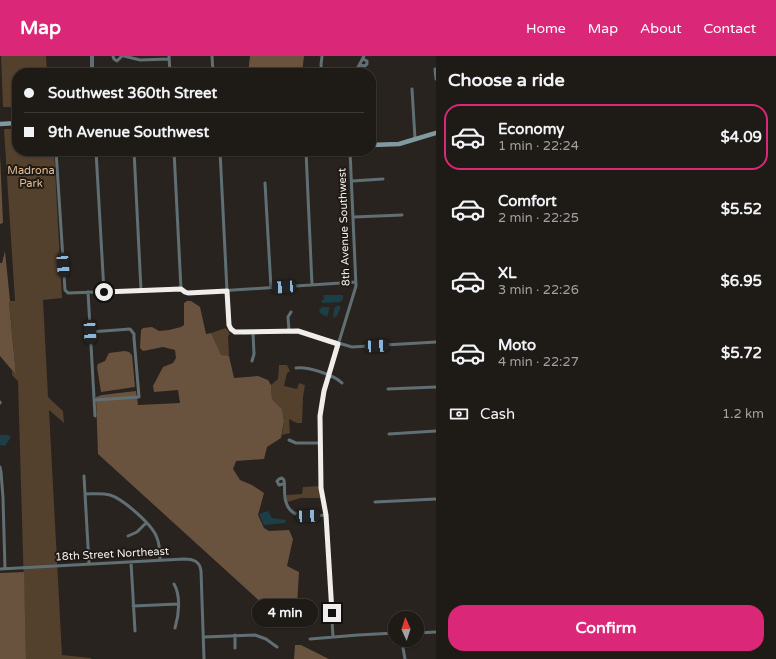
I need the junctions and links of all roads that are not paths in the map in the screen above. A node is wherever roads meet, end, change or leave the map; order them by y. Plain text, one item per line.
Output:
1 (92, 56) edge
2 (113, 56) edge
3 (123, 56) edge
4 (212, 56) edge
5 (322, 56) edge
6 (169, 57) edge
7 (364, 58) edge
8 (360, 65) junction
9 (92, 68) edge
10 (170, 68) edge
11 (213, 68) edge
12 (322, 68) edge
13 (358, 68) edge
14 (435, 69) edge
15 (436, 79) edge
16 (412, 89) dead end
17 (12, 123) edge
18 (0, 124) edge
19 (436, 133) edge
20 (415, 140) junction
21 (376, 145) edge
22 (56, 156) edge
23 (96, 156) edge
24 (134, 156) edge
25 (174, 156) edge
26 (220, 156) edge
27 (306, 156) edge
28 (350, 156) edge
29 (383, 179) dead end
30 (352, 181) junction
31 (265, 183) dead end
32 (402, 215) dead end
33 (354, 218) junction
34 (356, 282) junction
35 (312, 285) junction
36 (271, 288) junction
37 (181, 289) junction
38 (141, 290) junction
39 (227, 291) junction
40 (88, 292) junction
41 (104, 292) junction
42 (291, 312) dead end
43 (289, 331) junction
44 (90, 332) junction
45 (253, 333) junction
46 (436, 342) edge
47 (338, 344) junction
48 (252, 361) dead end
49 (296, 368) dead end
50 (328, 375) junction
51 (342, 383) dead end
52 (436, 388) edge
53 (388, 389) dead end
54 (95, 400) junction
55 (95, 416) dead end
56 (436, 431) edge
57 (390, 434) dead end
58 (290, 440) dead end
59 (320, 443) junction
60 (0, 467) edge
61 (84, 476) dead end
62 (284, 484) dead end
63 (85, 494) junction
64 (1, 498) edge
65 (436, 499) edge
66 (375, 502) dead end
67 (326, 515) junction
68 (146, 522) junction
69 (128, 536) dead end
70 (160, 560) junction
71 (131, 562) junction
72 (89, 564) junction
73 (0, 569) edge
74 (5, 569) junction
75 (174, 584) dead end
76 (178, 604) junction
77 (134, 606) junction
78 (175, 628) dead end
79 (135, 631) dead end
80 (436, 632) edge
81 (388, 633) edge
82 (424, 633) edge
83 (235, 635) junction
84 (204, 637) junction
85 (333, 637) junction
86 (310, 639) dead end
87 (277, 647) dead end
88 (403, 647) edge
89 (235, 648) dead end
90 (204, 659) edge
91 (404, 659) edge

1 - 9 street
2 - 3 street
3 - 6 street
4 - 11 street
5 - 12 street
6 - 10 street
7 - 8 street
7 - 8 street
8 - 13 street
14 - 15 street
16 - 20 street
17 - 18 main road
19 - 20 main road
20 - 21 main road
22 - 40 street
23 - 41 street
24 - 38 street
25 - 37 street
26 - 39 street
27 - 35 street
28 - 30 street, 8th Avenue Southwest
29 - 30 street
30 - 33 street, 8th Avenue Southwest
31 - 36 street
32 - 33 street
33 - 34 street, 8th Avenue Southwest
34 - 35 street
34 - 47 street, 8th Avenue Southwest
35 - 36 street
36 - 39 street
37 - 38 street
37 - 39 street
38 - 41 street
39 - 45 street
40 - 41 street
40 - 44 street
42 - 43 street
43 - 45 street
43 - 47 street
44 - 54 street
44 - 54 street
45 - 48 street
46 - 47 street
47 - 50 street, 8th Avenue Southwest
49 - 50 street
50 - 51 street
50 - 59 street, 8th Avenue Southwest
52 - 53 street
54 - 55 street
56 - 57 street
58 - 59 street
59 - 67 street, 8th Avenue Southwest
60 - 64 street
61 - 63 street
62 - 67 street
63 - 68 street
63 - 72 street
64 - 74 street
65 - 66 street
67 - 85 street, 8th Avenue Southwest
68 - 69 street
68 - 70 street
70 - 71 street, 18th Street Northeast
70 - 84 street, 18th Street Northeast
71 - 72 street, 18th Street Northeast
71 - 77 street
72 - 74 street, 18th Street Northeast
73 - 74 street, 18th Street Northeast
75 - 76 street
76 - 77 street
76 - 78 street
77 - 79 street
80 - 82 street
81 - 85 street
83 - 84 street
83 - 87 street
83 - 89 street
84 - 90 street
85 - 86 street
88 - 91 street

